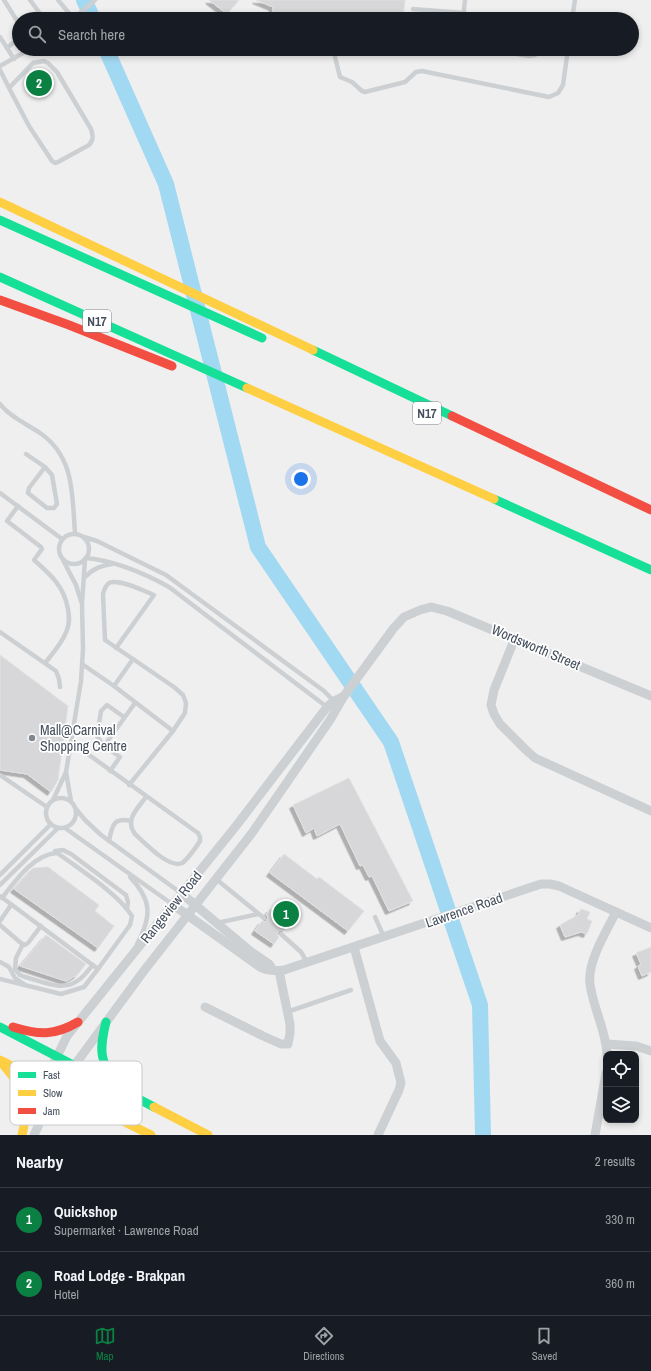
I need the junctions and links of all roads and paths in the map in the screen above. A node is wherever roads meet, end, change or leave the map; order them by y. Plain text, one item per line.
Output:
1 (4, 0) edge
2 (30, 0) edge
3 (58, 0) edge
4 (465, 0) edge
5 (575, 0) edge
6 (93, 2) edge
7 (413, 9) dead end
8 (38, 12) edge
9 (69, 12) edge
10 (82, 12) edge
11 (451, 12) edge
12 (464, 12) edge
13 (573, 12) edge
14 (12, 13) edge
15 (0, 37) edge
16 (12, 44) edge
17 (7, 48) junction
18 (12, 56) edge
19 (12, 56) edge
20 (19, 56) edge
21 (335, 56) edge
22 (567, 56) edge
23 (14, 59) junction
24 (0, 66) edge
25 (0, 70) edge
26 (9, 88) junction
27 (0, 201) edge
28 (0, 220) edge
29 (0, 277) edge
30 (0, 300) edge
31 (268, 341) dead end
32 (179, 369) dead end
33 (200, 377) dead end
34 (355, 380) dead end
35 (0, 404) edge
36 (322, 422) junction
37 (26, 454) dead end
38 (45, 467) junction
39 (0, 493) edge
40 (18, 506) junction
41 (651, 510) edge
42 (651, 514) edge
43 (75, 533) junction
44 (84, 537) junction
45 (62, 539) junction
46 (61, 558) junction
47 (86, 559) junction
48 (114, 563) junction
49 (651, 570) edge
50 (84, 578) junction
51 (82, 604) junction
52 (420, 610) joint
53 (0, 632) edge
54 (515, 638) junction
55 (116, 648) junction
56 (133, 659) junction
57 (45, 663) junction
58 (82, 664) junction
59 (114, 686) junction
60 (60, 687) dead end
61 (651, 696) edge
62 (135, 703) junction
63 (333, 705) junction
64 (124, 717) junction
65 (173, 731) junction
66 (71, 742) junction
67 (104, 746) junction
68 (110, 771) junction
69 (66, 772) junction
70 (0, 775) edge
71 (129, 784) junction
72 (146, 797) junction
73 (53, 800) junction
74 (71, 801) junction
75 (47, 807) junction
76 (76, 810) junction
77 (651, 811) edge
78 (130, 821) junction
79 (50, 824) junction
80 (58, 828) junction
81 (66, 828) junction
82 (110, 841) junction
83 (52, 853) junction
84 (120, 867) junction
85 (1, 873) edge
86 (216, 879) junction
87 (0, 885) edge
88 (181, 894) junction
89 (1, 897) edge
90 (172, 904) junction
91 (11, 905) junction
92 (196, 905) junction
93 (127, 909) junction
94 (616, 912) junction
95 (258, 914) junction
96 (188, 915) junction
97 (375, 917) dead end
98 (264, 918) dead end
99 (0, 921) edge
100 (217, 923) junction
101 (0, 925) edge
102 (41, 926) junction
103 (651, 928) edge
104 (281, 934) dead end
105 (384, 938) junction
106 (23, 944) junction
107 (354, 947) junction
108 (0, 962) edge
109 (126, 962) junction
110 (307, 962) junction
111 (92, 965) junction
112 (98, 969) junction
113 (276, 970) junction
114 (0, 979) edge
115 (60, 986) junction
116 (27, 987) junction
117 (351, 990) dead end
118 (66, 993) junction
119 (205, 1007) dead end
120 (287, 1012) junction
121 (78, 1022) junction
122 (106, 1022) junction
123 (0, 1026) edge
124 (607, 1044) junction
125 (607, 1051) edge
126 (651, 1051) edge
127 (56, 1056) junction
128 (0, 1061) edge
129 (54, 1061) edge
130 (65, 1061) edge
131 (78, 1061) edge
132 (103, 1061) edge
133 (10, 1066) edge
134 (10, 1074) edge
135 (604, 1087) edge
136 (142, 1102) edge
137 (24, 1125) edge
138 (26, 1125) edge
139 (39, 1125) edge
140 (131, 1125) edge
141 (22, 1135) edge
142 (34, 1135) edge
143 (151, 1135) edge
144 (208, 1135) edge
145 (378, 1135) edge
146 (596, 1135) edge

1 - 14 lane
2 - 8 lane
3 - 9 lane
4 - 12 lane
5 - 13 lane
6 - 10 lane
7 - 11 lane
15 - 17 lane
16 - 17 lane
17 - 18 lane
19 - 23 lane
20 - 23 lane
21 - 22 lane
23 - 24 lane
25 - 26 lane
26 - 26 lane
27 - 41 main road
28 - 31 main road
29 - 36 main road, N17
30 - 32 main road
33 - 36 main road
34 - 42 main road, N17
35 - 43 lane
36 - 49 main road, N17
37 - 38 lane
38 - 38 lane
39 - 40 lane
40 - 45 lane
40 - 57 lane
43 - 44 lane
43 - 45 lane
44 - 47 lane
44 - 63 lane
45 - 46 lane
46 - 47 lane
46 - 51 lane
47 - 48 lane
47 - 50 lane
48 - 50 lane
48 - 63 lane
50 - 51 lane
51 - 58 lane
52 - 54 street, Wordsworth Street
52 - 63 street, Rangeview Road
53 - 57 lane
54 - 61 street, Wordsworth Street
54 - 77 street
55 - 55 lane
55 - 56 lane
56 - 59 lane
56 - 65 lane
57 - 60 lane
58 - 59 lane
58 - 66 lane
59 - 62 lane
62 - 64 lane
62 - 65 lane
63 - 86 street, Rangeview Road
63 - 88 street, Rangeview Road
64 - 67 lane
64 - 67 lane
65 - 71 lane
66 - 68 lane
66 - 69 lane
67 - 68 lane
68 - 71 lane
69 - 73 lane
69 - 74 lane
70 - 75 lane
71 - 72 lane
72 - 78 lane
72 - 78 lane
73 - 74 lane
73 - 75 lane
74 - 76 lane
75 - 79 lane
76 - 81 lane
76 - 82 lane
78 - 82 lane
79 - 80 lane
79 - 85 lane
80 - 81 lane
80 - 87 lane
81 - 84 lane
82 - 88 lane
83 - 89 lane
83 - 93 lane
83 - 93 lane
84 - 90 lane
84 - 109 lane
86 - 92 street, Rangeview Road
86 - 95 lane
88 - 90 street, Rangeview Road
88 - 92 street
89 - 91 lane
90 - 96 street
90 - 109 street, Rangeview Road
91 - 99 lane
91 - 102 lane
92 - 96 street, Rangeview Road
92 - 100 street
93 - 112 lane
94 - 103 street, Lawrence Road
94 - 105 street, Lawrence Road
94 - 124 street
95 - 98 lane
95 - 100 lane
96 - 113 street
96 - 122 street, Rangeview Road
97 - 105 lane
100 - 113 street
101 - 106 lane
102 - 106 lane
102 - 111 lane
104 - 110 lane
105 - 107 street, Lawrence Road
106 - 115 lane
107 - 110 street, Lawrence Road
107 - 145 street
108 - 116 lane
109 - 121 street, Rangeview Road
110 - 113 street, Lawrence Road
111 - 112 lane
111 - 115 lane
112 - 118 lane
113 - 120 street
114 - 116 lane
115 - 118 lane
116 - 118 lane
117 - 120 lane
119 - 120 street
121 - 123 main road
121 - 127 street, Rangeview Road
122 - 131 street, Rangeview Road
122 - 132 main road
123 - 127 main road
124 - 125 street
124 - 126 street
127 - 129 street, Rangeview Road
127 - 130 main road
128 - 133 main road
128 - 134 main road
135 - 146 street
136 - 144 main road
137 - 141 main road
138 - 141 street, Rangeview Road
139 - 142 street, Rangeview Road
140 - 143 main road

